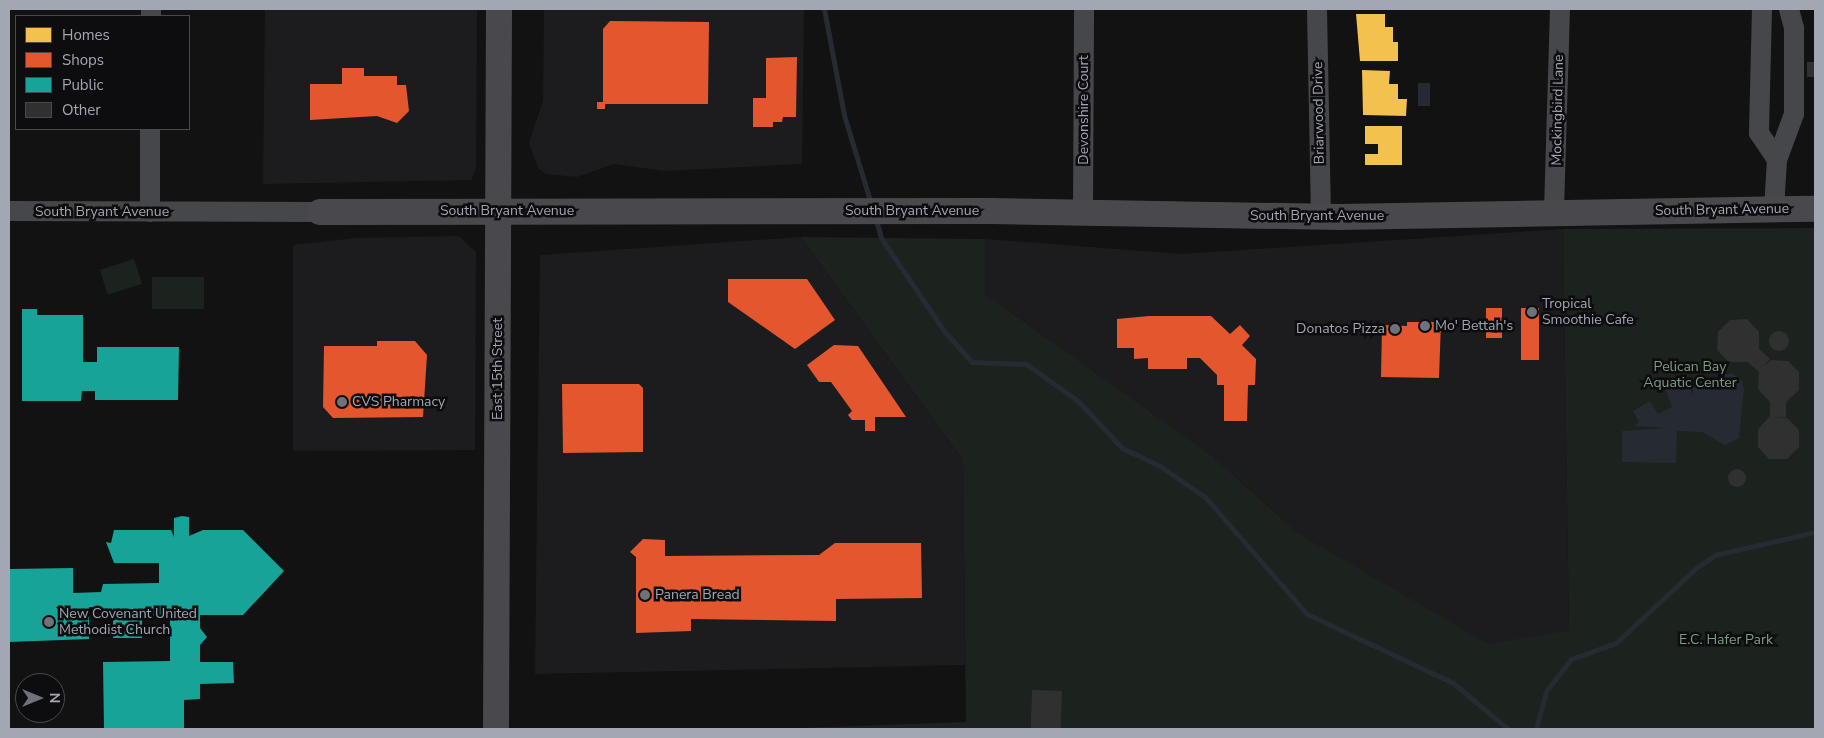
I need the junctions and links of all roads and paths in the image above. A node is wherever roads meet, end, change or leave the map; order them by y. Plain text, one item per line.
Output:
1 (499, 9) edge
2 (1084, 9) edge
3 (1317, 9) edge
4 (1560, 9) edge
5 (1762, 9) edge
6 (1789, 9) edge
7 (1794, 57) junction
8 (1761, 60) junction
9 (150, 130) edge
10 (1777, 160) junction
11 (1774, 209) junction
12 (1815, 209) edge
13 (498, 210) junction
14 (9, 211) edge
15 (1084, 211) junction
16 (1554, 211) junction
17 (150, 212) junction
18 (320, 212) joint
19 (1321, 217) junction
20 (496, 729) edge

1 - 13 main road, East 15th Street
2 - 15 street, Devonshire Court
3 - 19 street, Briarwood Drive
4 - 16 street, Mockingbird Lane
5 - 8 street
6 - 7 street
7 - 8 street
7 - 10 street
8 - 10 street
9 - 17 street
10 - 11 street
11 - 12 main road, South Bryant Avenue
11 - 16 main road, South Bryant Avenue
13 - 15 main road, South Bryant Avenue
13 - 18 main road, South Bryant Avenue
13 - 20 main road, East 15th Street
14 - 17 street, South Bryant Avenue
15 - 19 main road, South Bryant Avenue
16 - 19 main road, South Bryant Avenue
17 - 18 street, South Bryant Avenue

